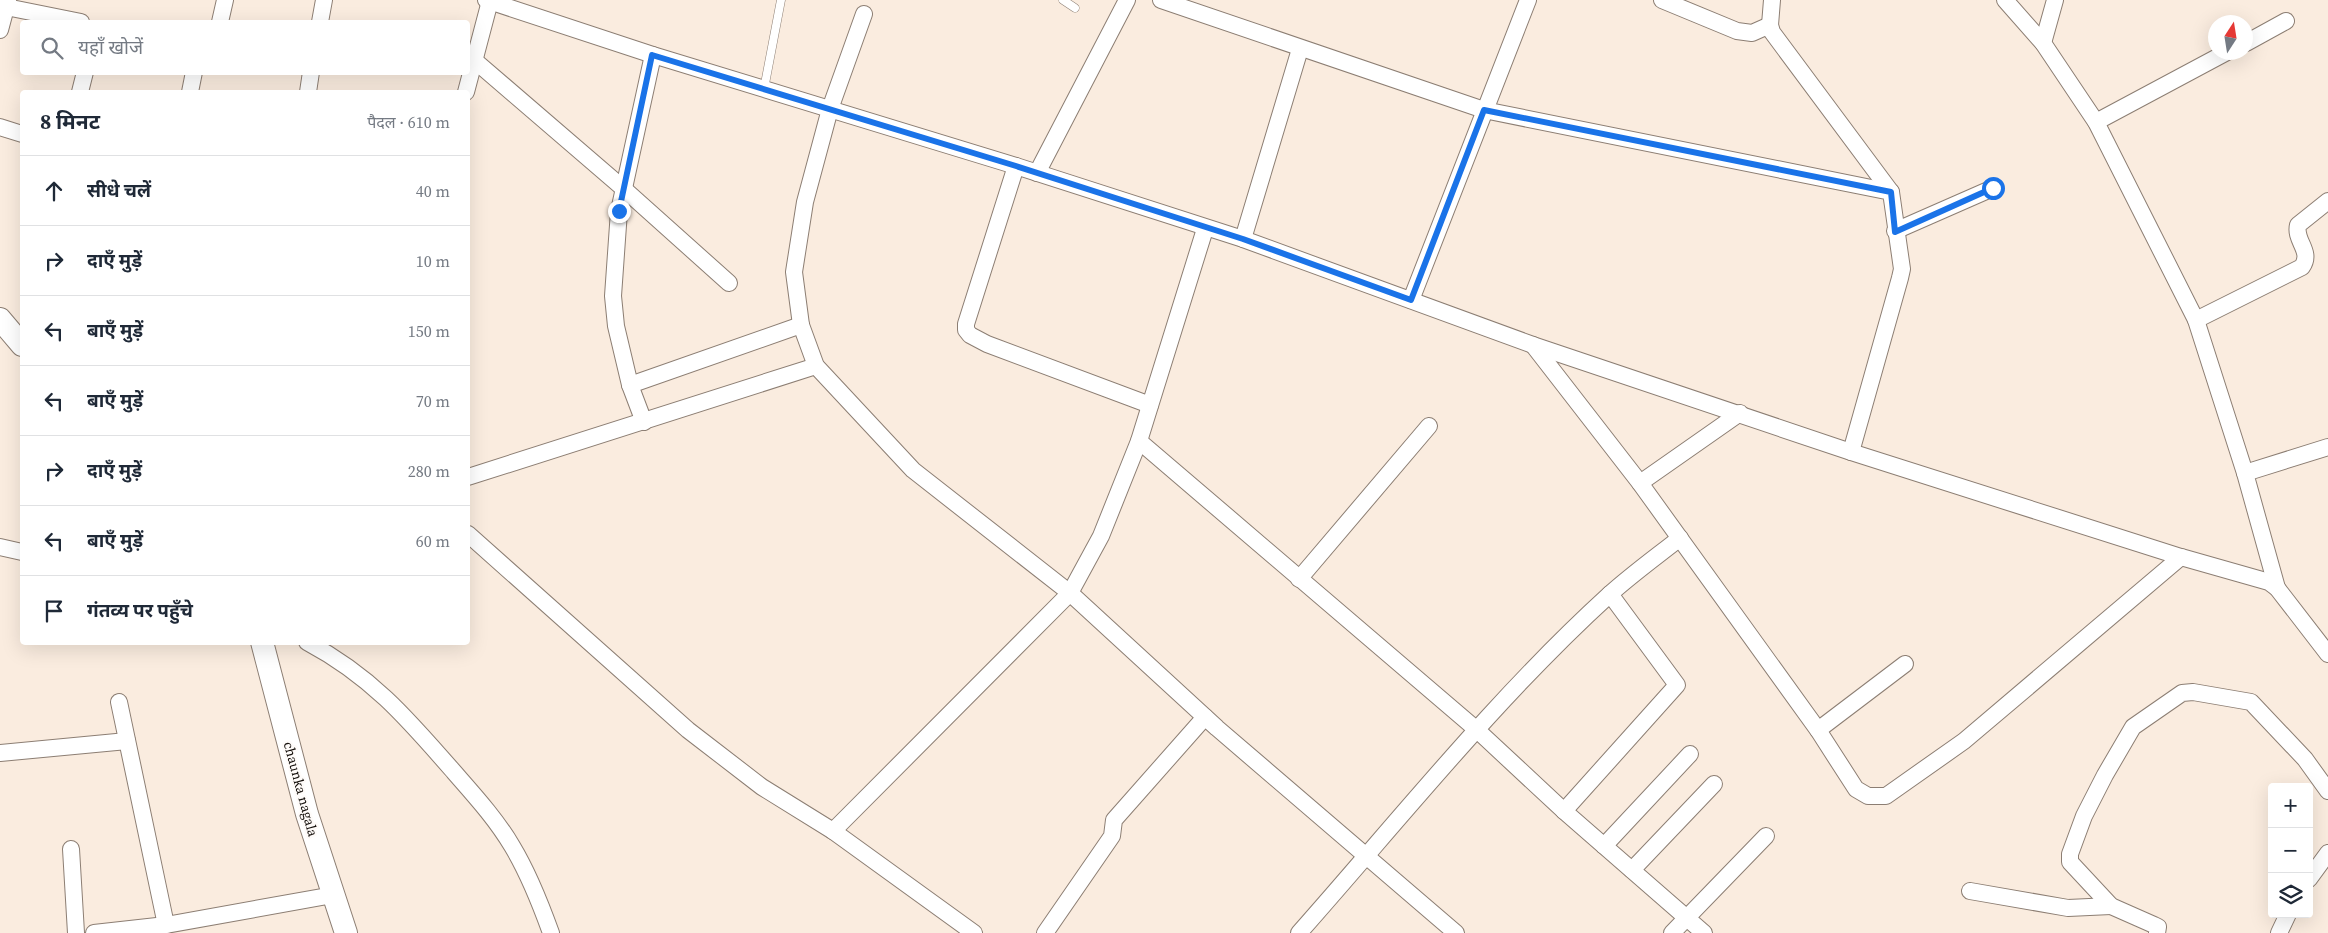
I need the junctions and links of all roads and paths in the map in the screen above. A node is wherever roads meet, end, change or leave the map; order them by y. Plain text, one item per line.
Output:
1 (225, 0) edge
2 (324, 0) edge
3 (488, 0) edge
4 (781, 0) edge
5 (1063, 0) edge
6 (1127, 0) edge
7 (1161, 0) edge
8 (1528, 0) edge
9 (1662, 0) edge
10 (1772, 0) edge
11 (2005, 0) edge
12 (2055, 0) edge
13 (7, 4) edge
14 (1076, 8) dead end
15 (864, 14) dead end
16 (73, 20) edge
17 (220, 20) edge
18 (320, 20) edge
19 (2286, 21) dead end
20 (1770, 25) junction
21 (0, 30) edge
22 (2253, 39) edge
23 (2043, 43) junction
24 (1300, 49) junction
25 (652, 55) junction
26 (474, 60) junction
27 (2212, 60) edge
28 (84, 75) edge
29 (193, 75) edge
30 (311, 75) edge
31 (764, 89) junction
32 (80, 90) edge
33 (190, 90) edge
34 (308, 90) edge
35 (466, 90) edge
36 (830, 109) junction
37 (1484, 110) junction
38 (2096, 122) junction
39 (0, 127) edge
40 (20, 133) edge
41 (1016, 166) junction
42 (1037, 173) junction
43 (1993, 188) dead end
44 (624, 189) junction
45 (1891, 192) junction
46 (2328, 201) edge
47 (1205, 229) junction
48 (1895, 232) junction
49 (1243, 239) junction
50 (729, 283) dead end
51 (1411, 300) junction
52 (0, 319) edge
53 (2196, 320) junction
54 (801, 325) junction
55 (20, 343) edge
56 (1533, 344) junction
57 (816, 366) junction
58 (630, 384) junction
59 (1150, 405) junction
60 (1740, 413) junction
61 (644, 422) junction
62 (1429, 426) dead end
63 (1138, 441) junction
64 (2328, 448) edge
65 (1851, 452) junction
66 (2245, 473) junction
67 (470, 476) edge
68 (1640, 483) junction
69 (470, 536) edge
70 (1680, 538) junction
71 (0, 547) edge
72 (20, 552) edge
73 (2181, 557) junction
74 (1299, 578) junction
75 (2277, 588) junction
76 (1070, 593) junction
77 (1610, 594) junction
78 (263, 645) edge
79 (312, 645) edge
80 (2328, 654) edge
81 (1905, 664) dead end
82 (119, 702) dead end
83 (1205, 717) junction
84 (1477, 730) junction
85 (1818, 730) junction
86 (127, 741) junction
87 (0, 753) edge
88 (1690, 754) dead end
89 (1714, 784) dead end
90 (2328, 790) edge
91 (1564, 811) junction
92 (833, 831) junction
93 (1766, 836) dead end
94 (1604, 846) junction
95 (71, 849) dead end
96 (2328, 853) edge
97 (1368, 856) junction
98 (1632, 870) junction
99 (2313, 873) edge
100 (1970, 891) dead end
101 (333, 894) junction
102 (2110, 906) junction
103 (1687, 917) junction
104 (2286, 918) edge
105 (166, 925) junction
106 (76, 933) edge
107 (94, 933) edge
108 (346, 933) edge
109 (551, 933) edge
110 (974, 933) edge
111 (1045, 933) edge
112 (1299, 933) edge
113 (1456, 933) edge
114 (1672, 933) edge
115 (1704, 933) edge
116 (2157, 933) edge
117 (2278, 933) edge

1 - 17 street
2 - 18 street
3 - 25 street
3 - 26 street
4 - 31 lane
5 - 14 lane
6 - 42 street
7 - 24 street
8 - 37 street
9 - 20 street
10 - 20 street
11 - 23 street
12 - 23 street
13 - 16 street
13 - 21 street
15 - 36 street
19 - 22 street
20 - 45 street
23 - 38 street
24 - 37 street
24 - 49 street
25 - 31 street
25 - 44 street
26 - 35 street
26 - 44 street
27 - 38 street
28 - 32 street
29 - 33 street
30 - 34 street
31 - 36 street
36 - 41 street
36 - 54 street
37 - 45 street
37 - 51 street
38 - 53 street
39 - 40 street
41 - 42 street
41 - 59 street
42 - 47 street
43 - 48 street
44 - 50 street
44 - 58 street
45 - 48 street
46 - 53 street
47 - 49 street
47 - 59 street
48 - 65 street
49 - 51 street
51 - 56 street
52 - 55 main road
53 - 66 street
54 - 57 street
54 - 58 street
56 - 60 street
56 - 68 street
57 - 61 street
57 - 76 street
58 - 61 street
59 - 63 street
60 - 65 street
60 - 68 street
61 - 67 street
62 - 74 street
63 - 74 street
63 - 76 street
64 - 66 street
65 - 73 street
66 - 75 street
68 - 70 street
69 - 92 street
70 - 77 street
70 - 85 street
71 - 72 street
73 - 75 street
73 - 85 street
74 - 84 street
75 - 80 street
76 - 83 street
76 - 92 street
77 - 84 street
77 - 91 street
78 - 101 main road, chaunka nagala
79 - 109 street
81 - 85 street
82 - 86 street
83 - 97 street
83 - 111 street
84 - 91 street
84 - 97 street
86 - 87 street
86 - 105 street
88 - 94 street
89 - 98 street
90 - 102 street
91 - 94 street
92 - 110 street
93 - 103 street
94 - 98 street
95 - 106 street
96 - 99 street
97 - 112 street
97 - 113 street
98 - 103 street
100 - 102 street
101 - 105 street
101 - 108 main road, chaunka nagala
102 - 116 street
103 - 114 street
103 - 115 street
104 - 117 street
105 - 107 street

